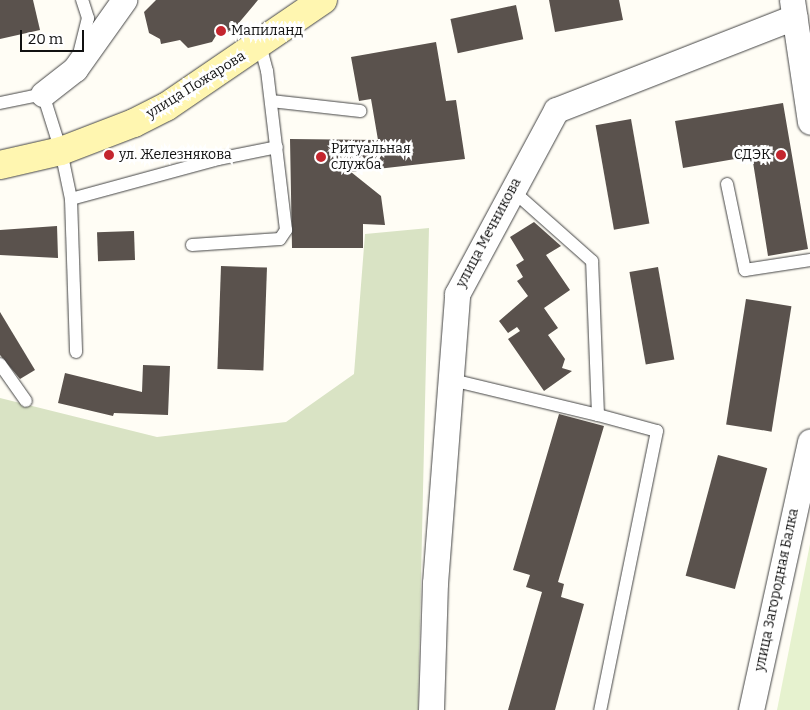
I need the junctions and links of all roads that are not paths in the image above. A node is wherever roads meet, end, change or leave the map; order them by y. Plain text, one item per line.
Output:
1 (82, 0) edge
2 (124, 0) edge
3 (323, 0) edge
4 (793, 9) edge
5 (260, 45) junction
6 (75, 69) junction
7 (43, 94) junction
8 (271, 101) junction
9 (0, 103) edge
10 (360, 111) dead end
11 (810, 122) edge
12 (277, 147) junction
13 (61, 151) junction
14 (0, 165) edge
15 (727, 184) dead end
16 (512, 190) junction
17 (71, 199) junction
18 (192, 245) dead end
19 (810, 260) edge
20 (76, 352) dead end
21 (0, 364) edge
22 (448, 378) junction
23 (26, 401) dead end
24 (598, 414) junction
25 (810, 441) edge
26 (431, 710) edge
27 (600, 710) edge
28 (751, 710) edge

1 - 6 lane
2 - 6 street
3 - 5 main road, улица Пожарова
4 - 11 street
4 - 16 street, улица Мечникова
5 - 8 lane
5 - 13 main road, улица Пожарова
6 - 7 street
7 - 9 lane
7 - 13 lane
8 - 10 lane
8 - 12 lane
12 - 17 lane
12 - 18 lane
13 - 14 main road, улица Пожарова
13 - 17 lane
15 - 19 lane
16 - 22 street, улица Мечникова
16 - 24 lane
17 - 20 lane
21 - 23 lane
22 - 24 lane
22 - 26 street, улица Мечникова
24 - 27 lane
25 - 28 street, улица Загородная Балка

